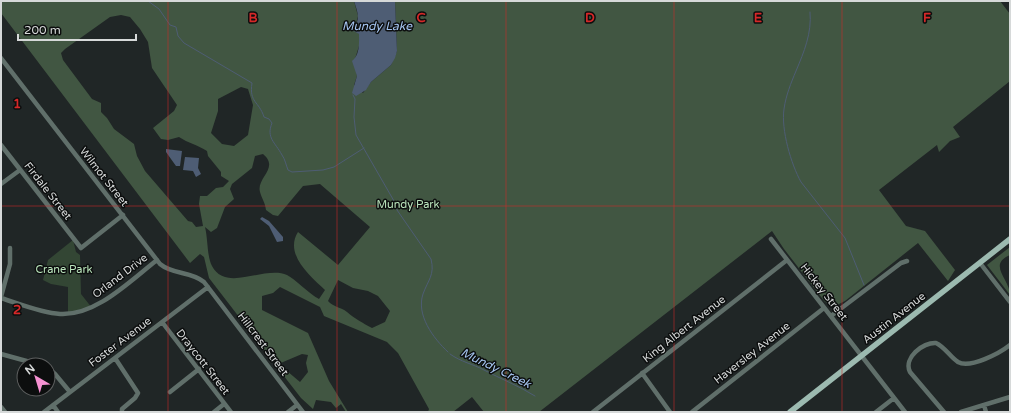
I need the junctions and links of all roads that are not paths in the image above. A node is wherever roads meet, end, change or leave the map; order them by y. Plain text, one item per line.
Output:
1 (1, 58) edge
2 (1, 145) edge
3 (20, 170) junction
4 (1, 184) edge
5 (123, 215) junction
6 (771, 239) dead end
7 (1010, 239) edge
8 (10, 248) dead end
9 (157, 260) junction
10 (787, 260) junction
11 (907, 261) dead end
12 (980, 263) junction
13 (208, 287) junction
14 (1, 298) edge
15 (1010, 302) edge
16 (824, 308) junction
17 (831, 316) junction
18 (162, 322) junction
19 (1010, 345) edge
20 (1, 354) edge
21 (861, 356) junction
22 (16, 358) edge
23 (115, 358) junction
24 (199, 369) junction
25 (642, 373) junction
26 (56, 375) edge
27 (70, 392) junction
28 (170, 392) dead end
29 (1010, 397) edge
30 (894, 398) junction
31 (224, 404) junction
32 (297, 405) junction
33 (984, 405) junction
34 (53, 406) junction
35 (1, 407) edge
36 (5, 412) edge
37 (44, 412) edge
38 (58, 412) edge
39 (122, 412) edge
40 (214, 412) edge
41 (231, 412) edge
42 (288, 412) edge
43 (303, 412) edge
44 (593, 412) edge
45 (670, 412) edge
46 (692, 412) edge
47 (790, 412) edge
48 (876, 412) edge
49 (905, 412) edge
50 (944, 412) edge
51 (961, 412) edge
52 (986, 412) edge

1 - 5 street, Wilmot Street
2 - 3 street, Firdale Street
3 - 4 street
3 - 5 street, Firdale Street
5 - 9 street, Wilmot Street
6 - 10 street, Hickey Street
7 - 12 main road, Austin Avenue
8 - 14 street
9 - 13 street, Wilmot Street
9 - 14 street, Orland Drive
10 - 16 street, Hickey Street
10 - 25 street, King Albert Avenue
11 - 17 street
12 - 15 street
12 - 21 main road, Austin Avenue
13 - 18 street, Foster Avenue
13 - 32 street, Hillcrest Street
16 - 17 street, Hickey Street
16 - 46 street, Haversley Avenue
17 - 21 street, Hickey Street
18 - 23 street, Foster Avenue
18 - 24 street, Draycott Street
19 - 50 street
20 - 22 street
21 - 30 street, Hickey Street
21 - 47 main road, Austin Avenue
23 - 27 street, Foster Avenue
23 - 39 street
24 - 28 street
24 - 31 street, Draycott Street
25 - 44 street, King Albert Avenue
25 - 45 street
26 - 27 street
27 - 34 street, Foster Avenue
29 - 33 street
30 - 48 street
30 - 49 street, Hickey Street
31 - 40 street
31 - 41 street, Draycott Street
32 - 42 street
32 - 43 street, Hillcrest Street
33 - 51 street
33 - 52 street
34 - 37 street, Foster Avenue
34 - 38 street
35 - 36 street

